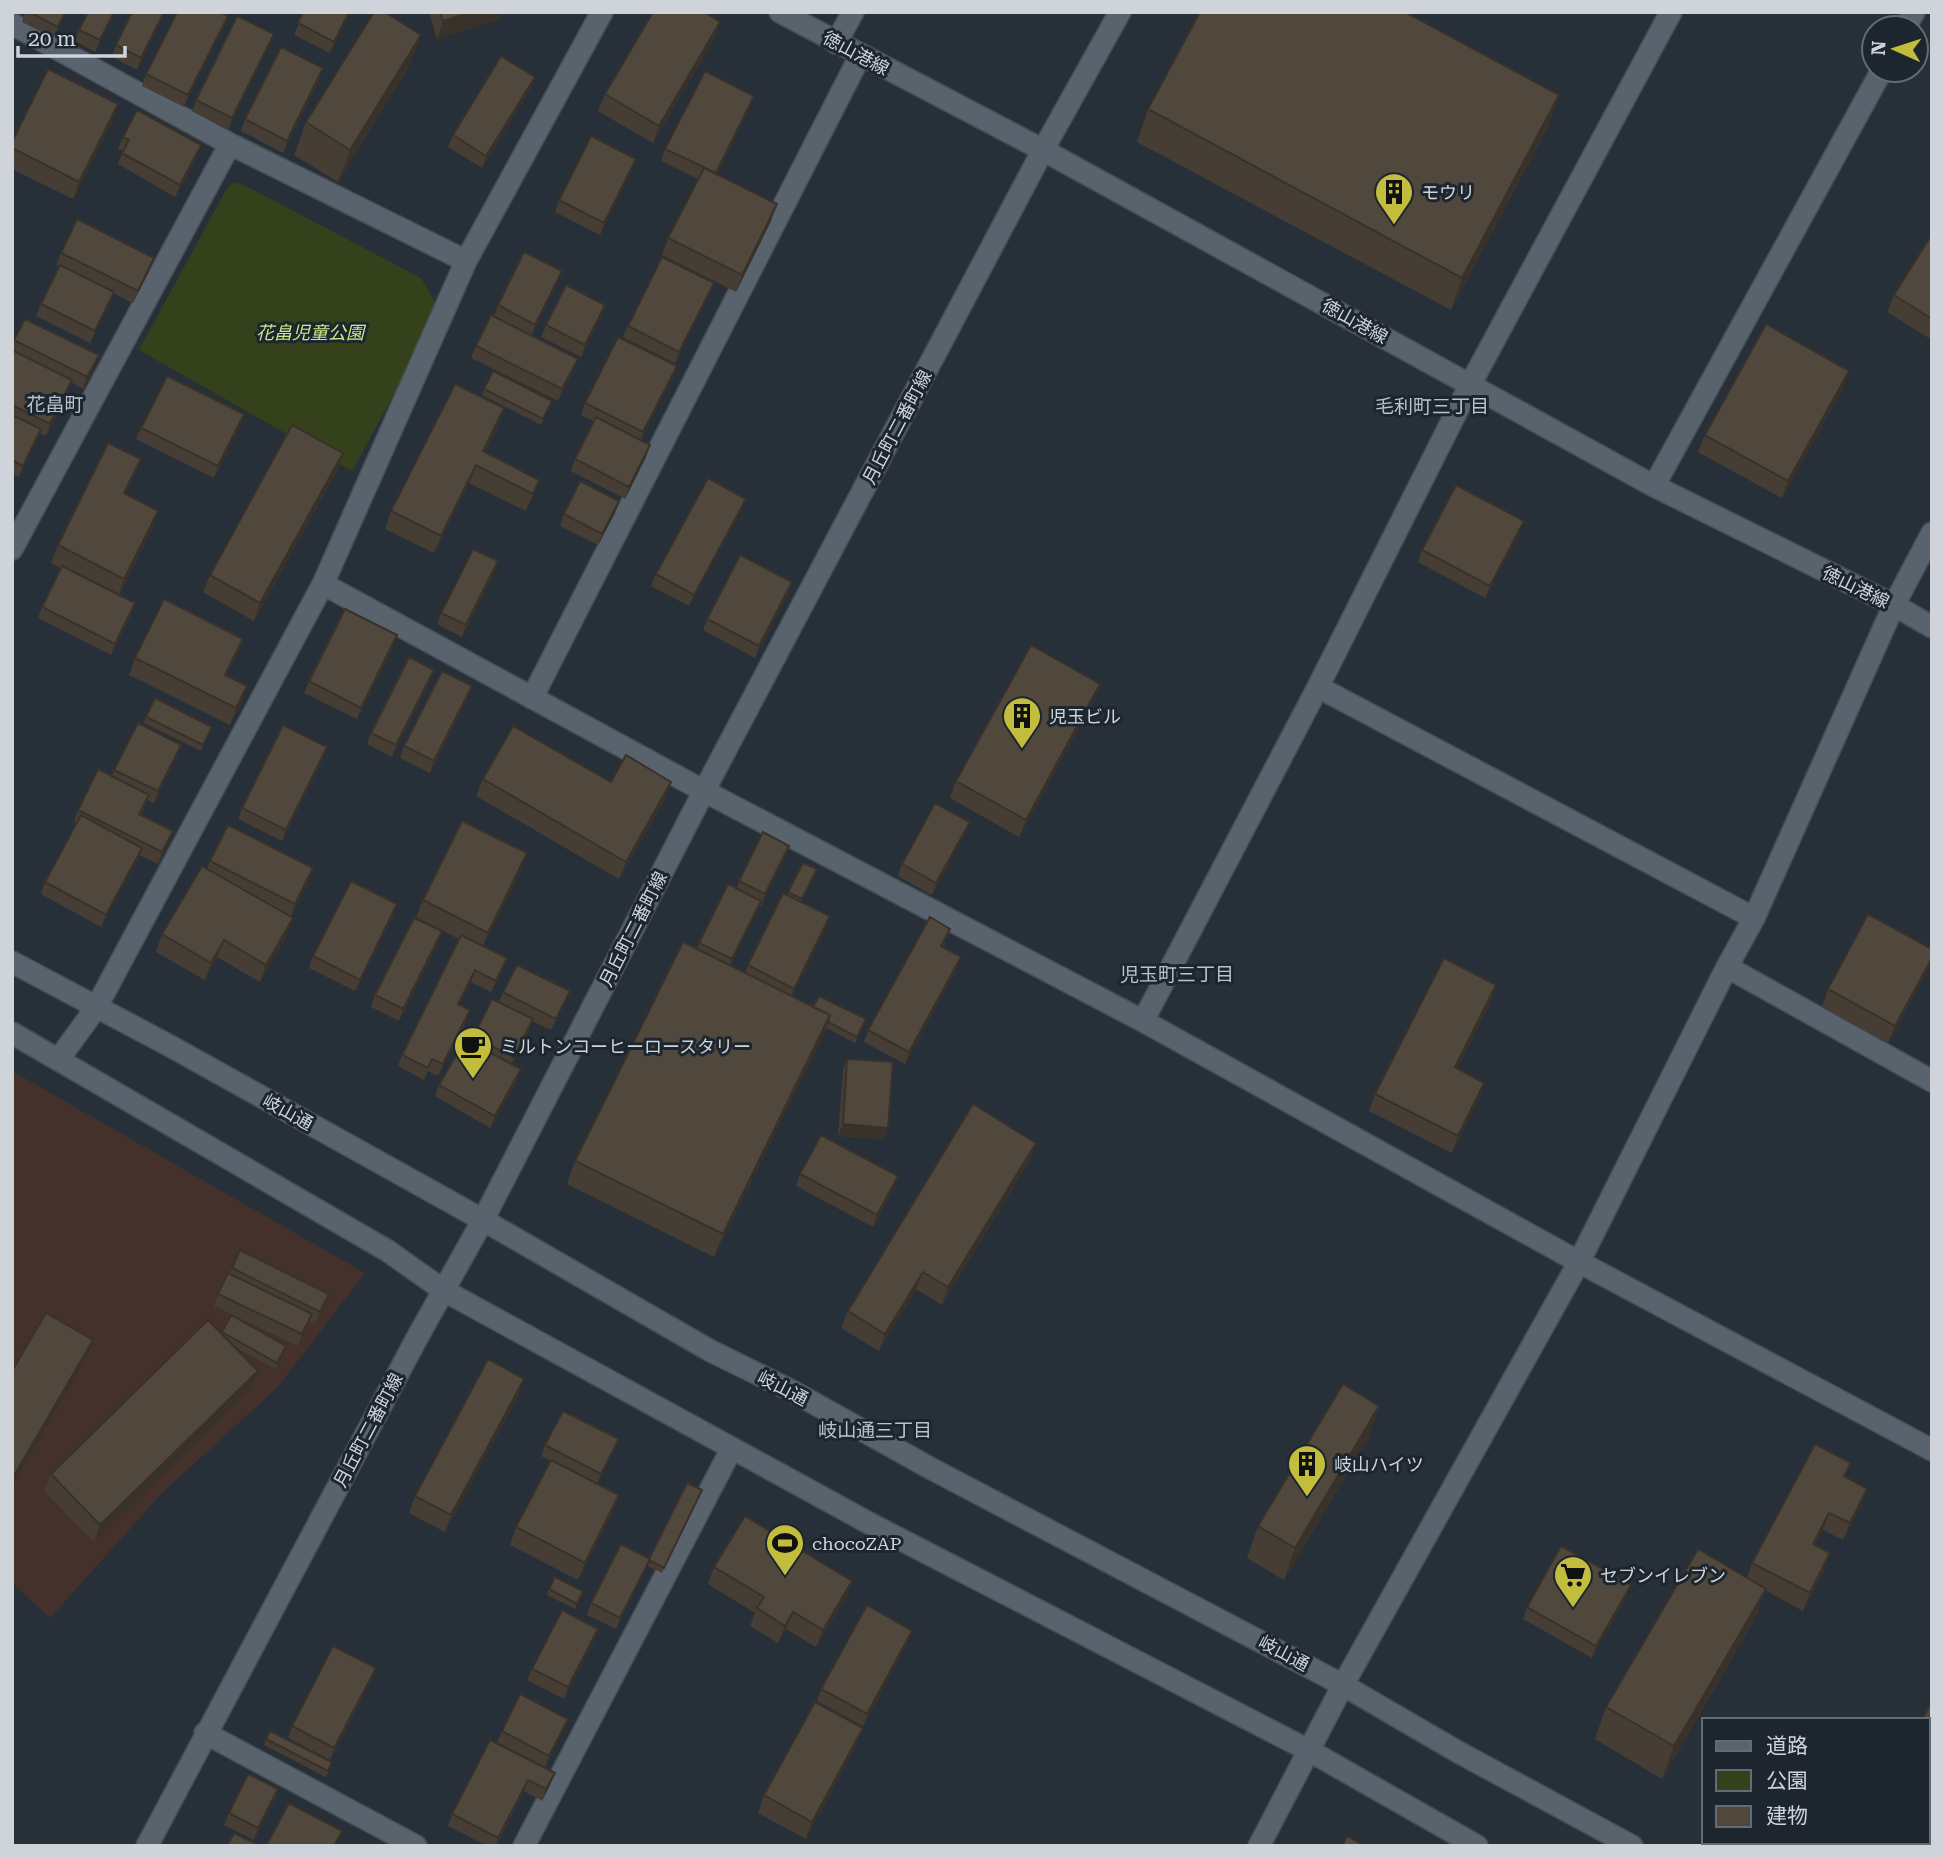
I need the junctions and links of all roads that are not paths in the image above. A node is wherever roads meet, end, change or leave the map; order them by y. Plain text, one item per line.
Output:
1 (603, 12) edge
2 (780, 12) edge
3 (853, 12) edge
4 (1120, 12) edge
5 (1671, 12) edge
6 (12, 24) edge
7 (836, 43) junction
8 (860, 56) junction
9 (1874, 84) edge
10 (230, 144) junction
11 (1043, 150) junction
12 (466, 261) junction
13 (1470, 385) junction
14 (1654, 486) junction
15 (1932, 533) edge
16 (12, 550) edge
17 (323, 584) junction
18 (1894, 605) junction
19 (1932, 627) edge
20 (1318, 687) junction
21 (533, 698) junction
22 (704, 791) junction
23 (1754, 918) junction
24 (12, 962) edge
25 (1727, 967) junction
26 (96, 1008) junction
27 (1143, 1021) junction
28 (12, 1033) edge
29 (58, 1060) junction
30 (1932, 1080) edge
31 (483, 1220) junction
32 (1579, 1262) junction
33 (443, 1290) junction
34 (732, 1448) junction
35 (1932, 1450) edge
36 (1343, 1685) junction
37 (205, 1733) junction
38 (1308, 1750) junction
39 (147, 1846) edge
40 (416, 1846) edge
41 (524, 1846) edge
42 (1259, 1846) edge
43 (1477, 1846) edge
44 (1632, 1846) edge

1 - 12 street
2 - 7 street, 徳山港線
3 - 7 street
4 - 11 street, 月丘町二番町線
5 - 13 street
6 - 10 street
7 - 8 street, 徳山港線
8 - 11 street, 徳山港線
8 - 21 street
9 - 14 street
10 - 12 street
10 - 16 street
11 - 13 street, 徳山港線
11 - 22 street, 月丘町二番町線
12 - 17 street
13 - 14 street, 徳山港線
13 - 20 street
14 - 18 street, 徳山港線
15 - 18 street
17 - 21 street
17 - 26 street
18 - 19 street, 徳山港線
18 - 23 street
20 - 23 street
20 - 27 street
21 - 22 street
22 - 27 street
22 - 31 street, 月丘町二番町線
23 - 25 street
24 - 26 street, 岐山通
25 - 30 street
25 - 32 street
26 - 29 street
26 - 31 street, 岐山通
27 - 32 street
28 - 29 street
29 - 33 street
31 - 33 street, 月丘町二番町線
31 - 36 street, 岐山通
32 - 35 street
32 - 36 street
33 - 34 street
33 - 37 street, 月丘町二番町線
34 - 38 street
34 - 41 street
36 - 38 street
36 - 44 street, 岐山通
37 - 39 street, 月丘町二番町線
37 - 40 street
38 - 42 street
38 - 43 street

